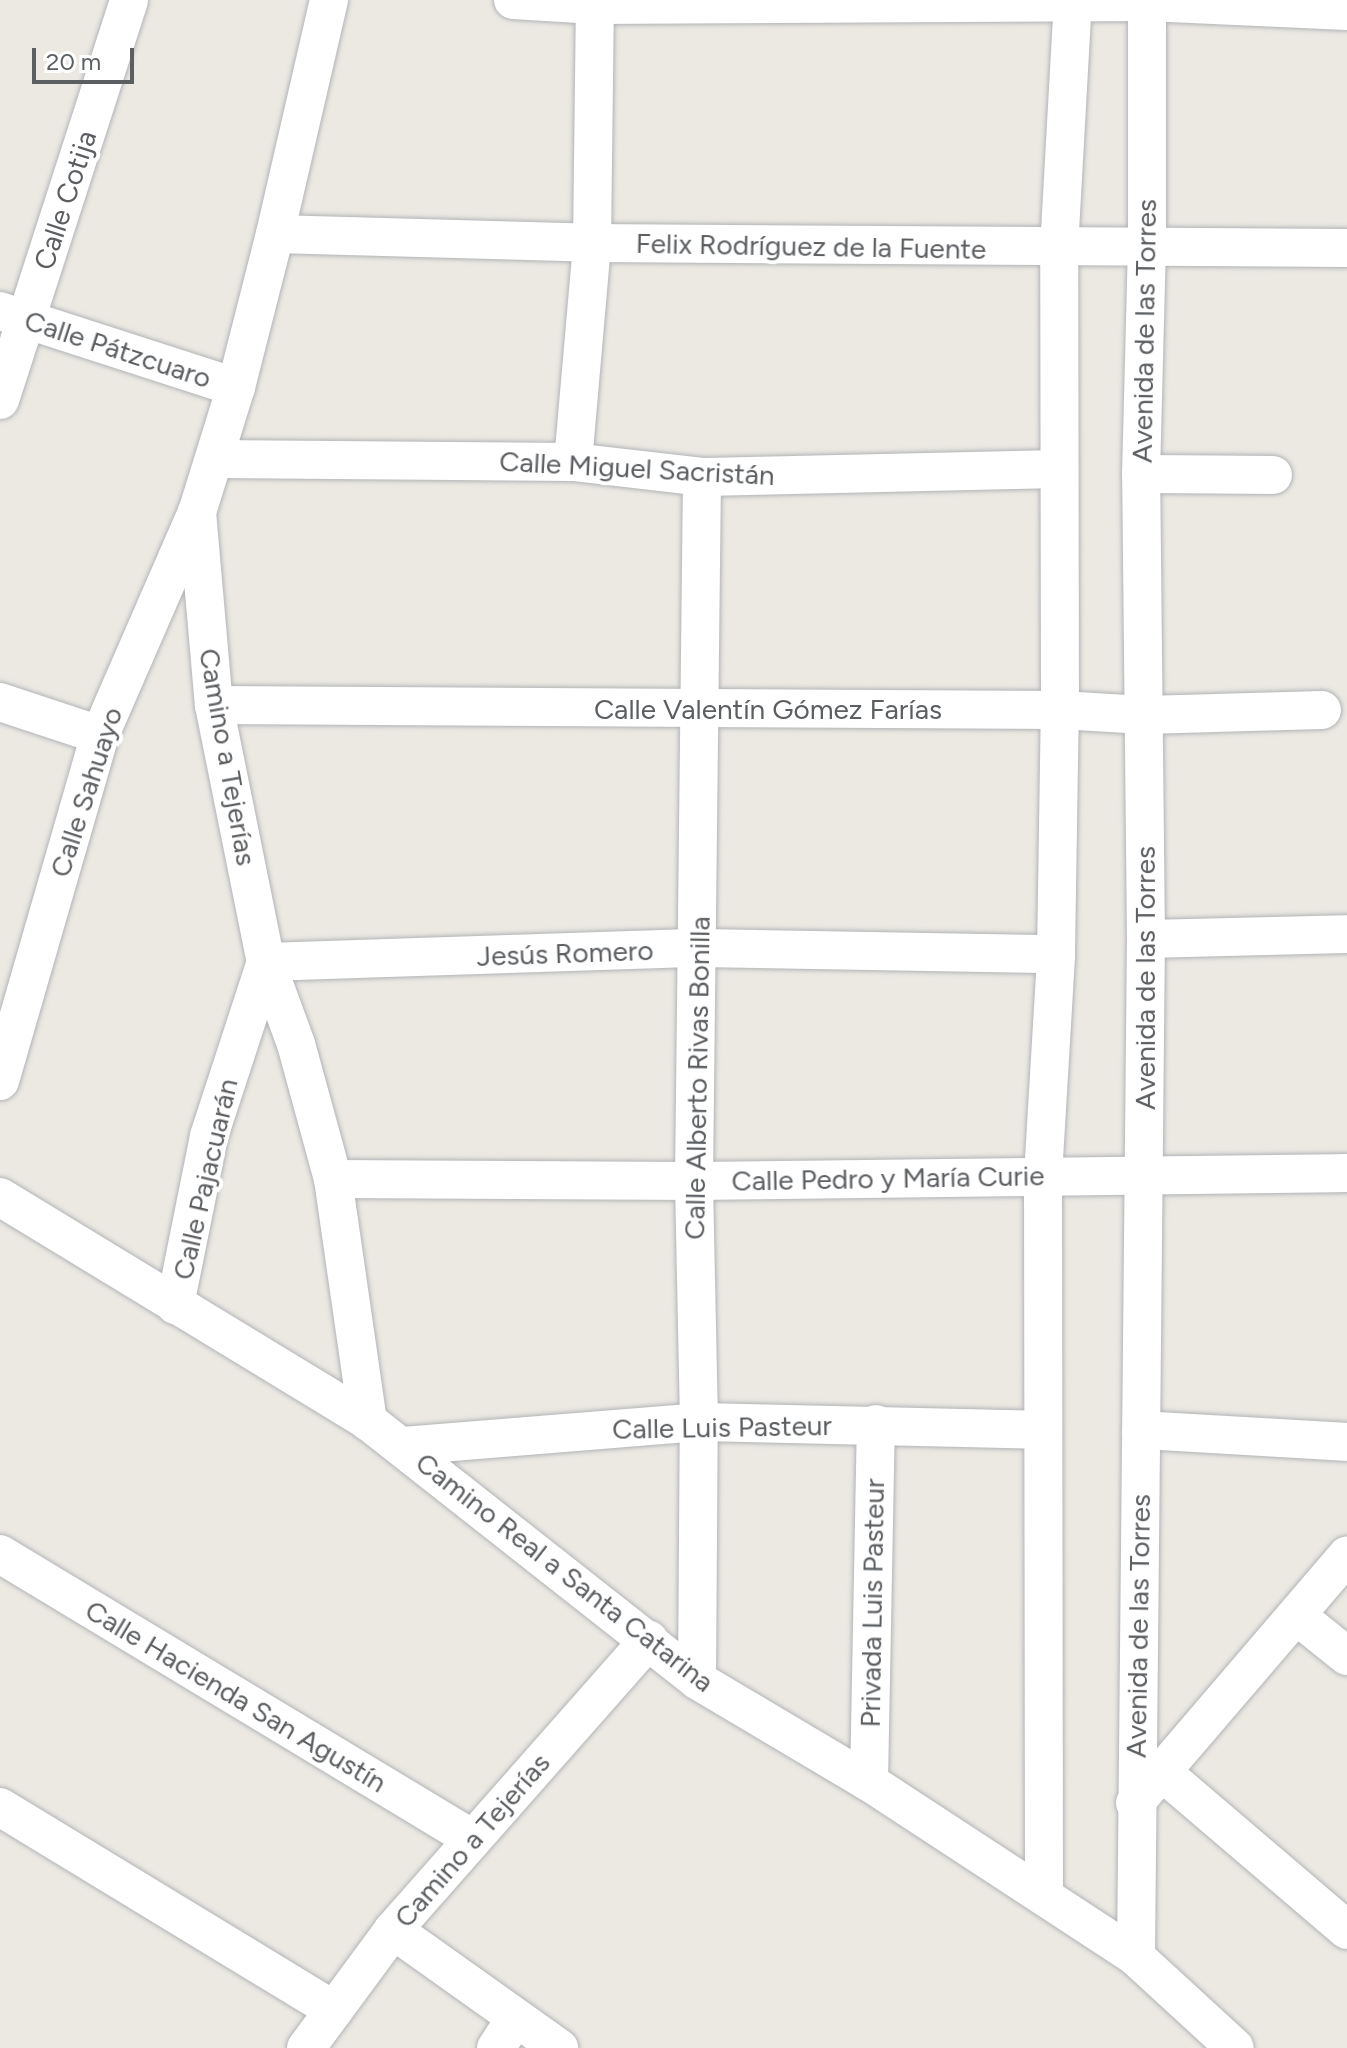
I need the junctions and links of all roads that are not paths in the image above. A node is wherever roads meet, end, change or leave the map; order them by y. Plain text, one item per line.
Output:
1 (129, 0) edge
2 (329, 0) edge
3 (513, 0) edge
4 (1072, 1) edge
5 (1147, 1) edge
6 (595, 3) edge
7 (1347, 11) edge
8 (275, 234) junction
9 (592, 243) junction
10 (1347, 248) edge
11 (1059, 249) junction
12 (1147, 249) junction
13 (13, 316) edge
14 (236, 387) junction
15 (0, 400) edge
16 (215, 459) junction
17 (573, 462) junction
18 (1059, 469) junction
19 (1141, 474) junction
20 (1273, 475) dead end
21 (702, 477) junction
22 (197, 512) junction
23 (0, 702) edge
24 (214, 705) junction
25 (699, 709) junction
26 (1060, 710) junction
27 (1322, 710) dead end
28 (1144, 715) junction
29 (100, 735) junction
30 (1347, 934) edge
31 (1146, 939) junction
32 (699, 948) junction
33 (1056, 954) junction
34 (266, 962) junction
35 (0, 1081) edge
36 (1145, 1173) junction
37 (1347, 1173) edge
38 (1043, 1176) junction
39 (333, 1179) junction
40 (694, 1181) junction
41 (0, 1197) edge
42 (175, 1305) junction
43 (368, 1421) junction
44 (699, 1422) junction
45 (876, 1424) junction
46 (1041, 1430) junction
47 (1141, 1430) junction
48 (1347, 1442) edge
49 (403, 1446) junction
50 (0, 1554) edge
51 (1347, 1556) edge
52 (1297, 1616) junction
53 (649, 1640) junction
54 (1347, 1656) edge
55 (697, 1680) junction
56 (1162, 1772) junction
57 (869, 1782) junction
58 (1135, 1803) junction
59 (0, 1807) edge
60 (471, 1838) junction
61 (1044, 1896) junction
62 (393, 1930) junction
63 (1347, 1930) edge
64 (1136, 1957) junction
65 (334, 2010) junction
66 (506, 2033) edge
67 (306, 2048) edge
68 (559, 2048) edge
69 (1235, 2048) edge

1 - 13 street, Calle Cotija
2 - 8 street, Camino a Tejerías
3 - 6 street
4 - 5 street
4 - 6 street
4 - 11 street
5 - 7 street
5 - 12 street, Avenida de las Torres
6 - 9 street
8 - 9 street, Felix Rodríguez de la Fuente
8 - 14 street, Camino a Tejerías
9 - 11 street, Felix Rodríguez de la Fuente
9 - 17 street
10 - 12 street, Felix Rodríguez de la Fuente
11 - 12 street, Felix Rodríguez de la Fuente
11 - 18 street
12 - 19 street, Avenida de las Torres
13 - 14 street, Calle Pátzcuaro
13 - 15 street, Calle Cotija
14 - 16 street, Camino a Tejerías
16 - 17 street, Calle Miguel Sacristán
16 - 22 street, Camino a Tejerías
17 - 21 street, Calle Miguel Sacristán
18 - 21 street, Calle Miguel Sacristán
18 - 26 street
19 - 20 street
19 - 28 street, Avenida de las Torres
21 - 25 street, Calle Alberto Rivas Bonilla
22 - 24 street, Camino a Tejerías
22 - 29 street, Calle Sahuayo
23 - 29 street
24 - 25 street, Calle Valentín Gómez Farías
24 - 34 street, Camino a Tejerías
25 - 26 street, Calle Valentín Gómez Farías
25 - 32 street, Calle Alberto Rivas Bonilla
26 - 28 street, Calle Valentín Gómez Farías
26 - 33 street
27 - 28 street, Calle Valentín Gómez Farías
28 - 31 street, Avenida de las Torres
29 - 35 street, Calle Sahuayo
30 - 31 street
31 - 36 street, Avenida de las Torres
32 - 33 street, Jesús Romero
32 - 34 street, Jesús Romero
32 - 40 street, Calle Alberto Rivas Bonilla
33 - 38 street
34 - 39 street, Camino a Tejerías
34 - 42 street, Calle Pajacuarán
36 - 37 street, Calle Pedro y María Curie
36 - 38 street, Calle Pedro y María Curie
36 - 47 street, Avenida de las Torres
38 - 40 street, Calle Pedro y María Curie
38 - 46 street
39 - 40 street, Calle Pedro y María Curie
39 - 43 street, Camino a Tejerías
40 - 44 street, Calle Alberto Rivas Bonilla
41 - 42 street, Camino Real a Santa Catarina
42 - 43 street, Camino Real a Santa Catarina
43 - 49 street, Camino Real a Santa Catarina
44 - 45 street, Calle Luis Pasteur
44 - 49 street, Calle Luis Pasteur
44 - 55 street, Calle Alberto Rivas Bonilla
45 - 46 street, Calle Luis Pasteur
45 - 57 street, Privada Luis Pasteur
46 - 61 street
47 - 48 street
47 - 58 street, Avenida de las Torres
49 - 53 street, Camino Real a Santa Catarina
50 - 60 street, Calle Hacienda San Agustín
51 - 52 street
52 - 54 street
52 - 56 street
53 - 55 street, Camino Real a Santa Catarina
53 - 60 street, Camino a Tejerías
55 - 57 street, Camino Real a Santa Catarina
56 - 58 street
56 - 63 street
57 - 61 street, Camino Real a Santa Catarina
58 - 64 street, Avenida de las Torres
59 - 65 street
60 - 62 street, Camino a Tejerías
61 - 64 street, Camino Real a Santa Catarina
62 - 65 street, Camino a Tejerías
62 - 66 street
64 - 69 street, Camino Real a Santa Catarina
65 - 67 street, Camino a Tejerías
66 - 68 street

